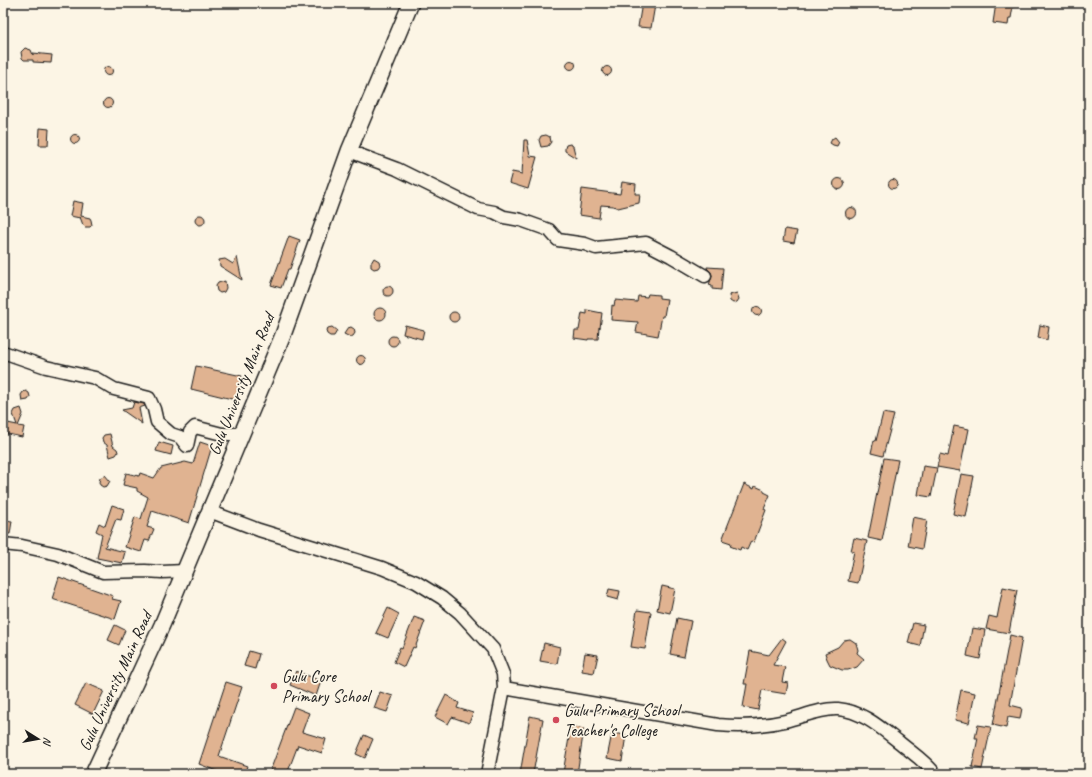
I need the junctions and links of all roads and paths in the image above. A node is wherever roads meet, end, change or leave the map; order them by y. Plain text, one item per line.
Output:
1 (411, 3) edge
2 (349, 152) junction
3 (704, 276) dead end
4 (3, 352) edge
5 (241, 434) junction
6 (209, 510) junction
7 (3, 544) edge
8 (185, 571) junction
9 (504, 688) junction
10 (93, 774) edge
11 (487, 774) edge
12 (935, 774) edge

1 - 2 street, Gulu University Main Road
2 - 3 street
2 - 5 street, Gulu University Main Road
4 - 5 street
5 - 6 street, Gulu University Main Road
6 - 8 street, Gulu University Main Road
6 - 9 street
7 - 8 street
8 - 10 street, Gulu University Main Road
9 - 11 street
9 - 12 street

